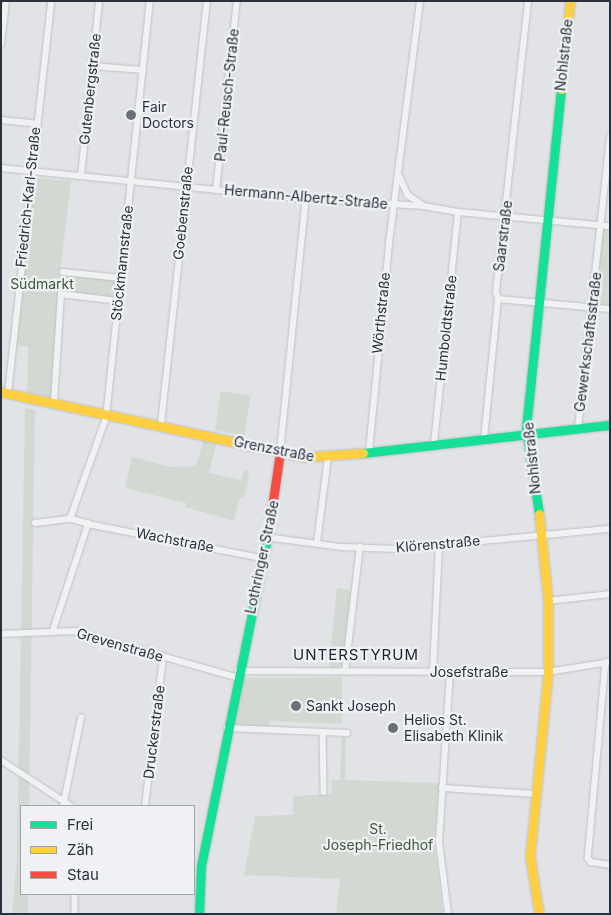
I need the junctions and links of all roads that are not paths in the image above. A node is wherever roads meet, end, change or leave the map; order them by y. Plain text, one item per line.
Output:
1 (6, 1) edge
2 (51, 1) edge
3 (99, 1) edge
4 (150, 1) edge
5 (207, 1) edge
6 (237, 1) edge
7 (420, 1) edge
8 (528, 1) edge
9 (570, 1) edge
10 (1, 45) edge
11 (92, 66) junction
12 (143, 70) junction
13 (1, 120) edge
14 (36, 124) junction
15 (610, 136) edge
16 (1, 168) edge
17 (31, 171) junction
18 (400, 175) junction
19 (80, 176) junction
20 (131, 181) junction
21 (186, 186) junction
22 (216, 190) junction
23 (306, 198) junction
24 (394, 205) junction
25 (424, 206) junction
26 (458, 212) junction
27 (504, 216) junction
28 (548, 220) junction
29 (601, 225) junction
30 (610, 226) edge
31 (63, 272) dead end
32 (121, 278) junction
33 (498, 299) junction
34 (118, 301) junction
35 (539, 303) junction
36 (590, 308) junction
37 (610, 309) edge
38 (5, 393) edge
39 (54, 402) junction
40 (106, 412) junction
41 (161, 424) junction
42 (610, 425) edge
43 (578, 428) junction
44 (528, 434) junction
45 (484, 439) junction
46 (434, 444) junction
47 (280, 452) junction
48 (369, 452) junction
49 (328, 457) junction
50 (70, 519) junction
51 (35, 523) dead end
52 (88, 524) junction
53 (610, 529) edge
54 (542, 535) junction
55 (266, 537) junction
56 (317, 544) junction
57 (439, 544) junction
58 (360, 548) junction
59 (262, 558) junction
60 (610, 594) edge
61 (548, 601) junction
62 (53, 630) junction
63 (1, 634) edge
64 (163, 657) junction
65 (608, 662) edge
66 (345, 672) junction
67 (434, 672) junction
68 (450, 672) junction
69 (548, 672) junction
70 (237, 674) junction
71 (81, 718) dead end
72 (227, 728) junction
73 (323, 732) junction
74 (347, 733) dead end
75 (1, 760) edge
76 (442, 788) junction
77 (324, 792) dead end
78 (536, 794) junction
79 (66, 805) edge
80 (145, 805) edge
81 (610, 865) edge
82 (197, 886) edge
83 (75, 895) edge
84 (75, 914) edge
85 (199, 914) edge
86 (448, 914) edge
87 (539, 914) edge

1 - 10 street
2 - 14 street, Friedrich-Karl-Straße
3 - 11 street, Gutenbergstraße
4 - 12 street, Stöckmannstraße
5 - 21 street, Goebenstraße
6 - 22 street, Paul-Reusch-Straße
7 - 18 street, Wörthstraße
8 - 27 street, Saarstraße
9 - 28 street, Nohlstraße
11 - 12 street
11 - 19 street, Gutenbergstraße
12 - 20 street, Stöckmannstraße
13 - 14 street
14 - 17 street, Friedrich-Karl-Straße
15 - 29 street, Gewerkschaftsstraße
16 - 17 street, Hermann-Albertz-Straße
17 - 19 street, Hermann-Albertz-Straße
17 - 38 street, Friedrich-Karl-Straße
18 - 24 street, Wörthstraße
18 - 25 street
19 - 20 street, Hermann-Albertz-Straße
20 - 21 street, Hermann-Albertz-Straße
20 - 32 street, Stöckmannstraße
21 - 22 street, Hermann-Albertz-Straße
21 - 41 street, Goebenstraße
22 - 23 street, Hermann-Albertz-Straße
23 - 24 street, Hermann-Albertz-Straße
23 - 47 street, Lothringer Straße
24 - 25 street, Hermann-Albertz-Straße
24 - 48 street, Wörthstraße
25 - 26 street, Hermann-Albertz-Straße
26 - 27 street, Hermann-Albertz-Straße
26 - 46 street, Humboldtstraße
27 - 28 street, Hermann-Albertz-Straße
27 - 33 street, Saarstraße
28 - 29 street, Hermann-Albertz-Straße
28 - 35 street, Nohlstraße
29 - 30 street, Hermann-Albertz-Straße
29 - 36 street, Gewerkschaftsstraße
31 - 32 street
32 - 34 street, Stöckmannstraße
33 - 35 street
33 - 45 street, Saarstraße
34 - 39 street
34 - 40 street, Stöckmannstraße
35 - 36 street
35 - 44 street, Nohlstraße
36 - 37 street
36 - 43 street, Gewerkschaftsstraße
38 - 39 street, Grenzstraße
39 - 40 street, Grenzstraße
40 - 41 street, Grenzstraße
40 - 50 street, Stöckmannstraße
41 - 47 street, Grenzstraße
42 - 43 street, Grenzstraße
43 - 44 street, Grenzstraße
44 - 45 street, Grenzstraße
44 - 54 street, Nohlstraße
45 - 46 street, Grenzstraße
46 - 48 street, Grenzstraße
47 - 49 street, Grenzstraße
47 - 55 street, Lothringer Straße
48 - 49 street, Grenzstraße
49 - 56 street
50 - 51 street
50 - 52 street
52 - 59 street, Wachstraße
52 - 62 street
53 - 54 street, Klörenstraße
54 - 57 street, Klörenstraße
54 - 61 street, Nohlstraße
55 - 56 street, Klörenstraße
55 - 59 street, Lothringer Straße
56 - 58 street, Klörenstraße
57 - 58 street, Klörenstraße
57 - 67 street
58 - 66 street
59 - 70 street, Lothringer Straße
60 - 61 street
61 - 69 street, Nohlstraße
62 - 63 street, Grevenstraße
62 - 64 street, Grevenstraße
64 - 70 street, Grevenstraße
64 - 80 street, Druckerstraße
65 - 69 street, Josefstraße
65 - 81 street
66 - 67 street, Josefstraße
66 - 70 street, Josefstraße
67 - 68 street, Josefstraße
68 - 69 street, Josefstraße
68 - 76 street
69 - 78 street, Nohlstraße
70 - 72 street, Lothringer Straße
71 - 79 street
72 - 73 street
72 - 82 street, Lothringer Straße
73 - 74 street
73 - 77 street
75 - 79 street
76 - 78 street
76 - 86 street
78 - 87 street, Nohlstraße
82 - 85 street, Lothringer Straße
83 - 84 street

